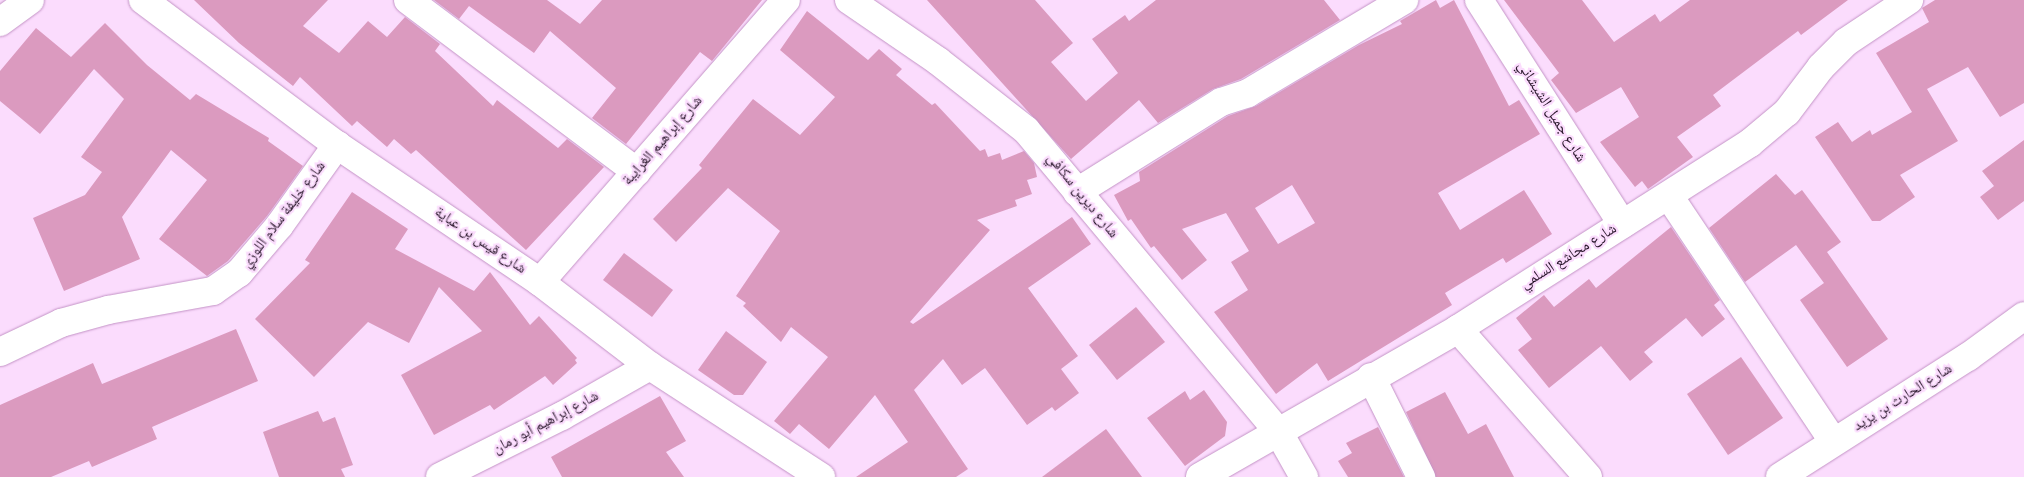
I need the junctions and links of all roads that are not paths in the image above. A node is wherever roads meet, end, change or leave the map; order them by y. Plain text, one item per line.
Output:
1 (30, 0) edge
2 (143, 0) edge
3 (408, 0) edge
4 (786, 0) edge
5 (849, 0) edge
6 (1404, 0) edge
7 (1479, 0) edge
8 (1909, 0) edge
9 (0, 22) edge
10 (337, 145) junction
11 (637, 172) junction
12 (1077, 192) junction
13 (1669, 196) junction
14 (1622, 224) junction
15 (540, 282) junction
16 (2024, 316) edge
17 (1458, 329) junction
18 (0, 352) edge
19 (650, 366) junction
20 (1371, 377) junction
21 (1278, 430) junction
22 (1833, 441) junction
23 (440, 477) edge
24 (821, 477) edge
25 (1200, 477) edge
26 (1304, 477) edge
27 (1421, 477) edge
28 (1588, 477) edge
29 (1780, 477) edge

1 - 9 street
2 - 10 street, شارع قيس بن عباية
3 - 11 street
4 - 11 street, شارع إبراهيم الغرايبة
5 - 12 street, شارع ديرين سكافي
6 - 12 street
7 - 14 street, شارع جميل الشيشاني
8 - 13 street, شارع مجاشع السلمي
10 - 15 street, شارع قيس بن عباية
10 - 18 street, شارع خليفة سلام اللوزي
11 - 15 street, شارع إبراهيم الغرايبة
12 - 21 street, شارع ديرين سكافي
13 - 14 street, شارع مجاشع السلمي
13 - 22 street
14 - 17 street, شارع مجاشع السلمي
15 - 19 street, شارع قيس بن عباية
16 - 22 street, شارع الحارث بن يزيد
17 - 20 street, شارع مجاشع السلمي
17 - 28 street
19 - 23 street, شارع إبراهيم أبو رمان
19 - 24 street, شارع قيس بن عباية
20 - 21 street, شارع مجاشع السلمي
20 - 27 street
21 - 25 street, شارع مجاشع السلمي
21 - 26 street, شارع ديرين سكافي
22 - 29 street, شارع الحارث بن يزيد

